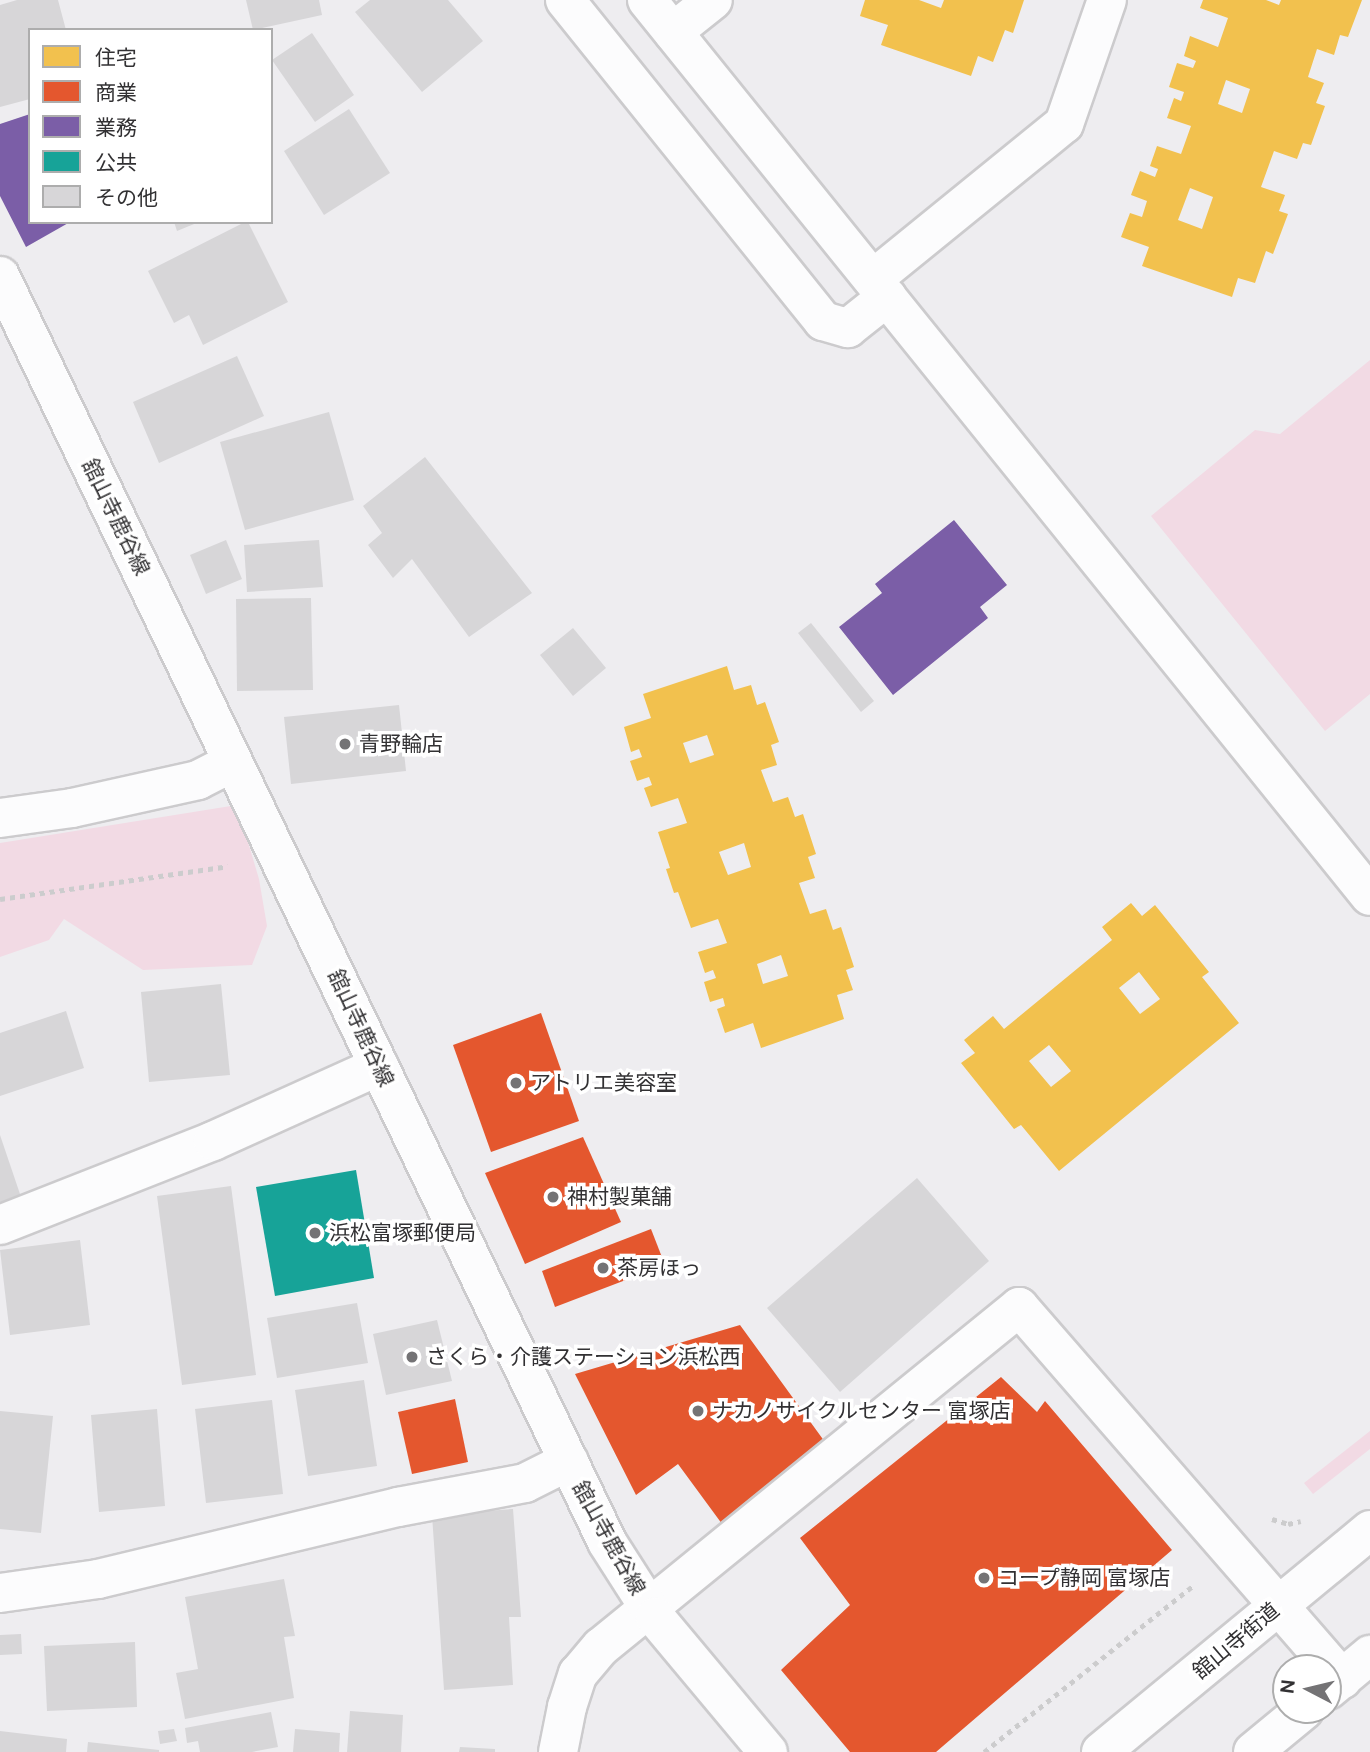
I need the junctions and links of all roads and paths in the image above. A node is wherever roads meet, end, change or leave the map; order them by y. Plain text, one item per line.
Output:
1 (565, 0) edge
2 (648, 0) edge
3 (713, 0) edge
4 (1107, 0) edge
5 (673, 32) junction
6 (0, 276) edge
7 (880, 288) junction
8 (233, 762) junction
9 (0, 818) edge
10 (274, 847) junction
11 (1370, 896) edge
12 (0, 899) edge
13 (379, 1066) junction
14 (0, 1225) edge
15 (569, 1461) junction
16 (1307, 1520) dead end
17 (1370, 1530) edge
18 (1234, 1553) junction
19 (0, 1593) edge
20 (1280, 1605) junction
21 (649, 1608) junction
22 (1347, 1675) edge
23 (1287, 1724) edge
24 (558, 1752) edge
25 (768, 1752) edge
26 (984, 1752) edge
27 (1101, 1752) edge
28 (1253, 1752) edge

1 - 7 street
2 - 5 street
3 - 5 street
4 - 7 street
5 - 7 street
6 - 8 street, 舘山寺鹿谷線
7 - 11 street
8 - 9 street
8 - 10 street, 舘山寺鹿谷線
10 - 12 path
10 - 13 street, 舘山寺鹿谷線
13 - 14 street
13 - 15 street, 舘山寺鹿谷線
15 - 19 street
15 - 21 street, 舘山寺鹿谷線
16 - 18 path
17 - 20 street, 舘山寺街道
18 - 20 street
18 - 21 street
18 - 26 path
20 - 22 street
20 - 27 street, 舘山寺街道
21 - 24 street
21 - 25 street, 舘山寺鹿谷線
23 - 28 street

